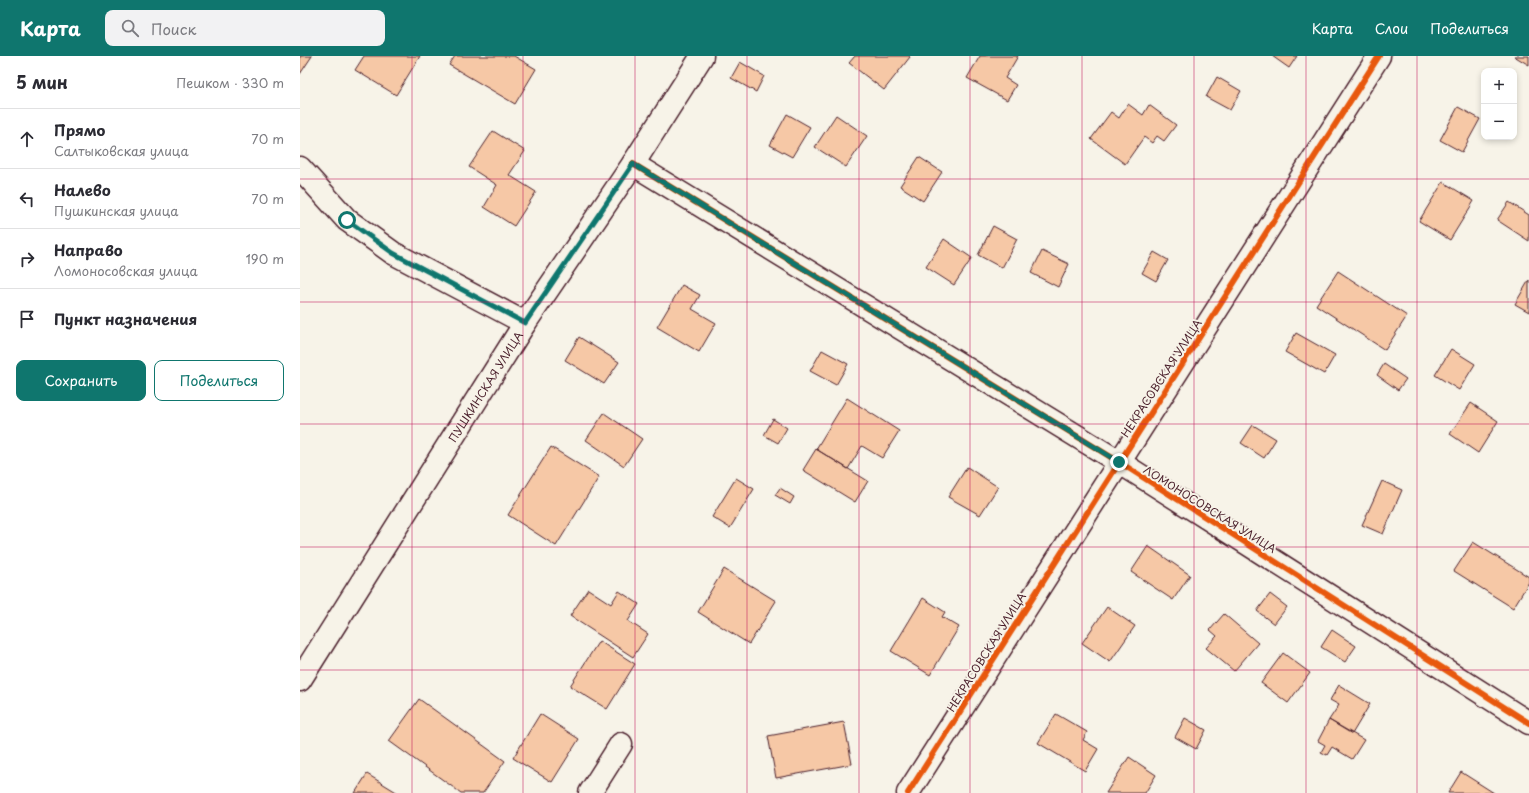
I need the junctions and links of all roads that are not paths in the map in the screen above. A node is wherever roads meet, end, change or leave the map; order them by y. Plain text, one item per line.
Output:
1 (702, 56) edge
2 (1379, 56) edge
3 (633, 164) junction
4 (300, 168) edge
5 (525, 323) junction
6 (1119, 462) junction
7 (300, 680) edge
8 (1529, 723) edge
9 (621, 744) dead end
10 (590, 793) edge
11 (908, 793) edge

1 - 3 street, ПУШКИНСКАЯ УЛИЦА
2 - 6 street, НЕКРАСОВСКАЯ УЛИЦА
3 - 5 street, ПУШКИНСКАЯ УЛИЦА
3 - 6 street, ЛОМОНОСОВСКАЯ УЛИЦА
4 - 5 street
5 - 7 street, ПУШКИНСКАЯ УЛИЦА
6 - 8 street, ЛОМОНОСОВСКАЯ УЛИЦА
6 - 11 street, НЕКРАСОВСКАЯ УЛИЦА
9 - 10 street

